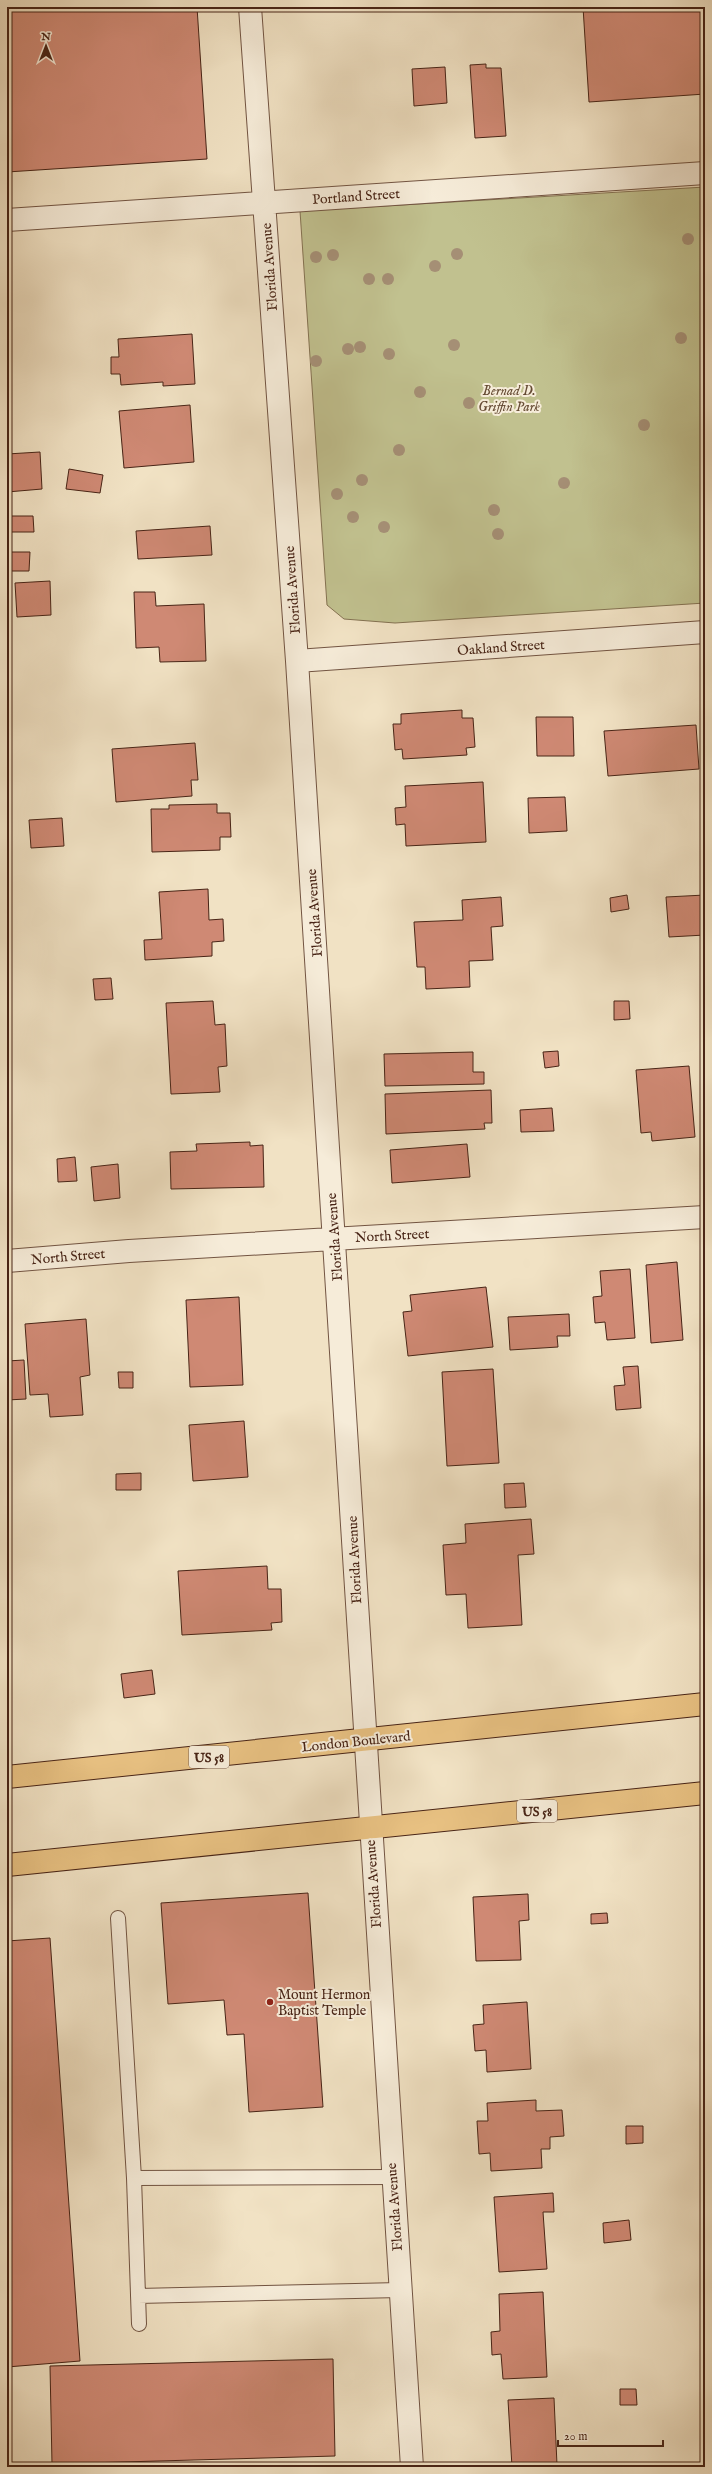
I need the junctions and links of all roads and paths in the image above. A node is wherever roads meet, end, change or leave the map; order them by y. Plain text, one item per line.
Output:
1 (250, 7) edge
2 (705, 173) edge
3 (264, 202) junction
4 (7, 220) edge
5 (705, 632) edge
6 (298, 661) junction
7 (705, 1217) edge
8 (334, 1238) junction
9 (7, 1261) edge
10 (705, 1704) edge
11 (364, 1739) junction
12 (7, 1777) edge
13 (705, 1794) edge
14 (370, 1826) junction
15 (7, 1865) edge
16 (118, 1918) dead end
17 (392, 2177) junction
18 (134, 2178) junction
19 (400, 2290) junction
20 (138, 2296) junction
21 (139, 2324) dead end
22 (412, 2467) edge

1 - 3 street, Florida Avenue
2 - 3 street, Portland Street
3 - 4 street, Portland Street
3 - 6 street, Florida Avenue
5 - 6 street, Oakland Street
6 - 8 street, Florida Avenue
7 - 8 street, North Street
8 - 9 street, North Street
8 - 11 street, Florida Avenue
10 - 11 main road, London Boulevard / US 58
11 - 12 main road, London Boulevard / US 58
11 - 14 street, Florida Avenue
13 - 14 main road, US 58
14 - 15 main road, US 58
14 - 17 street, Florida Avenue
16 - 18 lane
17 - 18 lane
17 - 19 street, Florida Avenue
18 - 20 lane
19 - 20 lane
19 - 22 street, Florida Avenue
20 - 21 lane

